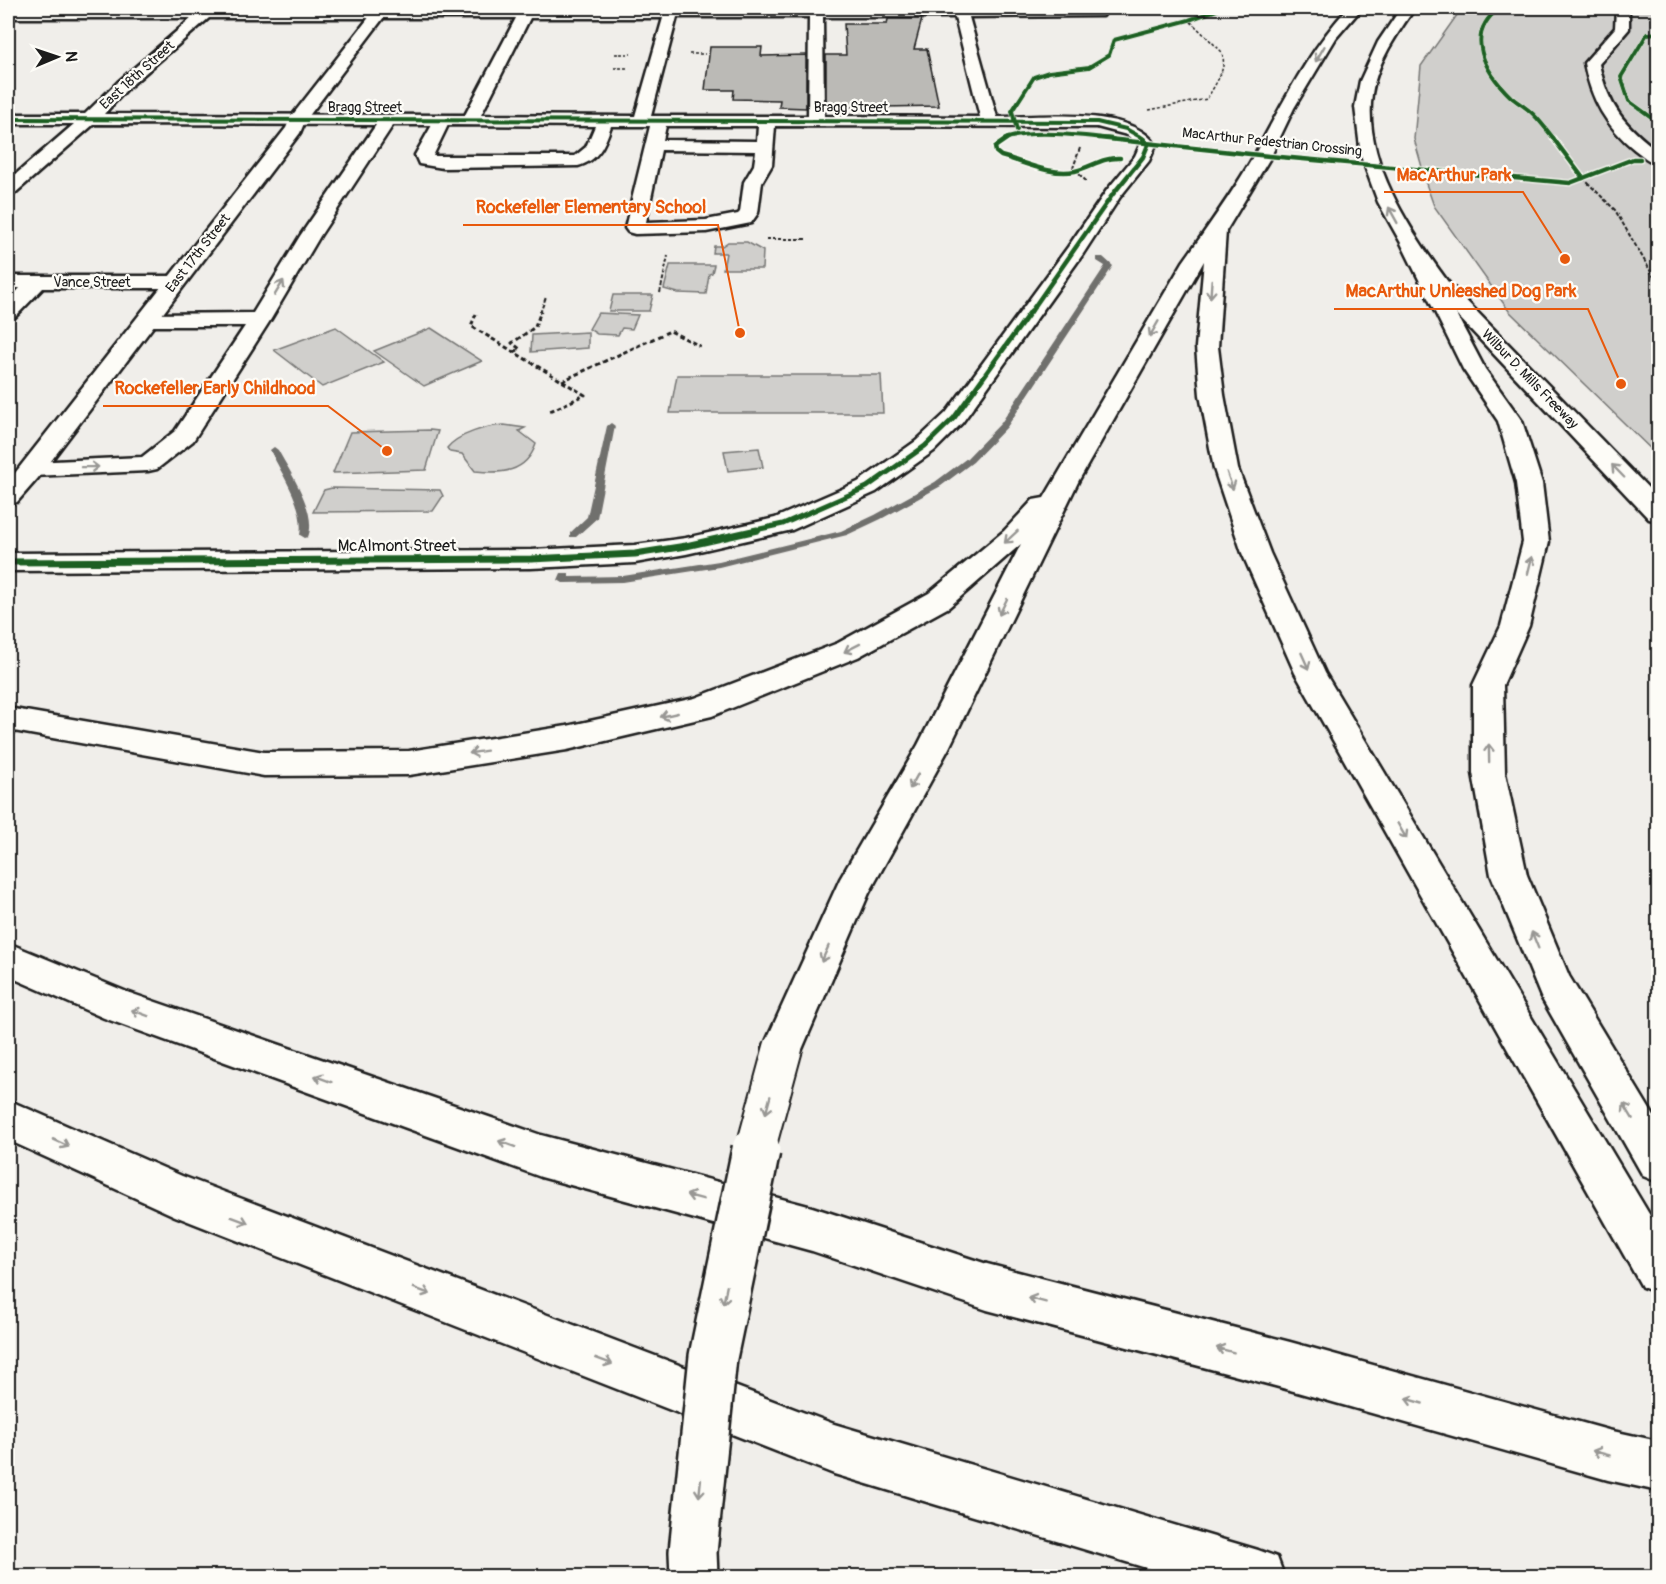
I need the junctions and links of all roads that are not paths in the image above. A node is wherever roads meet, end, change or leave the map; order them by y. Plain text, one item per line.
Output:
1 (1354, 8) edge
2 (1408, 8) edge
3 (1622, 8) edge
4 (33, 11) edge
5 (209, 11) edge
6 (384, 11) edge
7 (672, 11) edge
8 (961, 11) edge
9 (514, 12) edge
10 (8, 14) edge
11 (1098, 14) dead end
12 (816, 15) junction
13 (8, 119) edge
14 (90, 119) junction
15 (297, 120) junction
16 (388, 120) junction
17 (443, 120) junction
18 (471, 120) junction
19 (605, 120) junction
20 (650, 120) junction
21 (767, 120) junction
22 (816, 120) junction
23 (990, 122) junction
24 (652, 146) junction
25 (764, 146) junction
26 (1659, 159) edge
27 (8, 190) edge
28 (1216, 231) junction
29 (1410, 245) junction
30 (8, 282) edge
31 (37, 282) junction
32 (176, 282) junction
33 (8, 313) edge
34 (260, 319) junction
35 (148, 320) junction
36 (32, 469) junction
37 (1066, 480) junction
38 (8, 497) edge
39 (1659, 513) edge
40 (783, 524) joint
41 (8, 562) edge
42 (8, 719) edge
43 (8, 959) edge
44 (8, 1120) edge
45 (1659, 1161) edge
46 (1659, 1270) edge
47 (1659, 1466) edge
48 (694, 1576) edge
49 (1258, 1576) edge

1 -> 28 main road
29 -> 2 main road, Wilbur D. Mills Freeway
3 - 26 main road
4 - 5 main road
4 - 10 main road
5 - 6 main road
5 - 14 main road, East 18th Street
6 - 9 main road
6 - 15 main road, East 17th Street
7 - 9 main road
7 - 12 main road
7 - 20 main road
8 - 11 main road
8 - 12 main road
8 - 23 main road
9 - 18 main road
12 - 22 main road
13 - 14 main road, Bragg Street
14 - 15 main road, Bragg Street
14 - 27 main road, East 18th Street
15 - 16 main road, Bragg Street
15 - 32 main road, East 17th Street
16 - 17 main road, Bragg Street
34 -> 16 main road
17 - 18 main road, Bragg Street
17 - 19 main road
18 - 19 main road, Bragg Street
19 - 20 main road, Bragg Street
20 - 21 main road, Bragg Street
20 - 24 main road
21 - 22 main road, Bragg Street
21 - 25 main road
22 - 23 main road, Bragg Street
23 - 40 main road, Bragg Street
24 - 25 main road
24 - 25 main road
28 -> 37 main road
28 -> 46 main road
39 -> 29 main road, Wilbur D. Mills Freeway
45 -> 29 main road
30 - 31 main road, Vance Street
31 - 32 main road, Vance Street
31 - 33 main road
32 - 35 main road, East 17th Street
34 - 35 main road
36 -> 34 main road
35 - 36 main road, East 17th Street
36 - 38 main road, East 17th Street
37 -> 42 main road
37 -> 48 main road, bridge
40 - 41 main road, McAlmont Street
47 -> 43 main road
44 -> 49 main road

